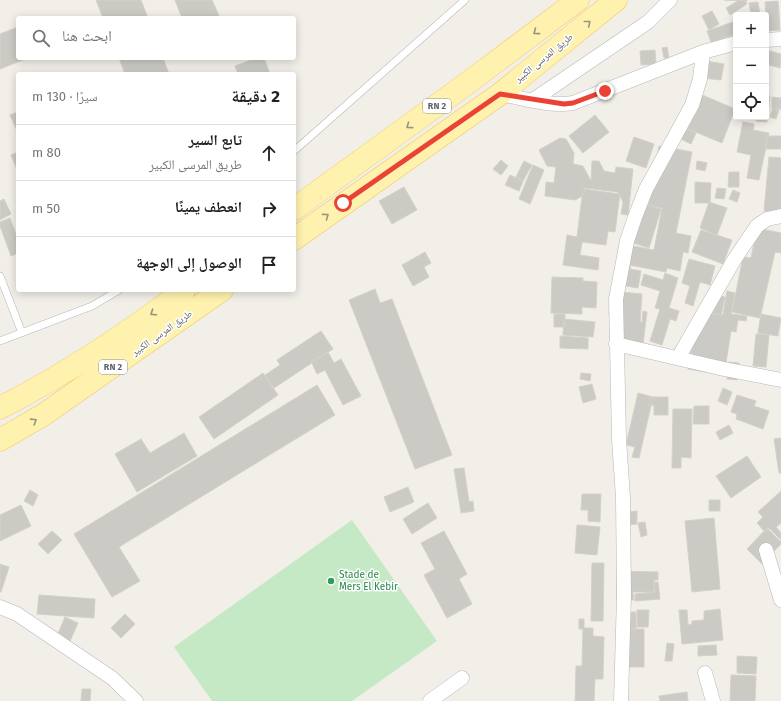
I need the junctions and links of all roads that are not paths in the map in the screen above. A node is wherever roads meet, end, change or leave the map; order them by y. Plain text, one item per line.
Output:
1 (465, 0) edge
2 (578, 0) edge
3 (616, 0) edge
4 (670, 0) edge
5 (781, 39) edge
6 (769, 40) edge
7 (733, 44) edge
8 (703, 52) junction
9 (500, 94) junction
10 (533, 100) junction
11 (296, 150) edge
12 (296, 208) edge
13 (781, 216) edge
14 (296, 238) edge
15 (0, 276) edge
16 (2, 288) edge
17 (116, 292) edge
18 (181, 292) edge
19 (219, 292) edge
20 (22, 333) junction
21 (0, 341) edge
22 (616, 344) junction
23 (678, 358) junction
24 (781, 380) edge
25 (0, 408) edge
26 (0, 440) edge
27 (766, 550) dead end
28 (781, 600) edge
29 (0, 607) edge
30 (705, 673) dead end
31 (462, 678) dead end
32 (136, 701) edge
33 (430, 701) edge
34 (621, 701) edge
35 (713, 701) edge

1 - 11 lane
2 -> 12 main road, RN 2
9 -> 3 main road, طريق المرسى الكبير / RN 2
4 - 10 street
5 - 6 street
7 - 8 street
8 - 10 street
8 - 22 street
9 - 10 street
14 -> 9 main road, طريق المرسى الكبير / RN 2
13 - 23 street
15 - 16 lane
16 - 20 lane
17 - 20 lane
18 -> 25 main road, RN 2
26 -> 19 main road, طريق المرسى الكبير / RN 2
20 - 21 lane
22 - 23 street
22 - 34 street
23 - 24 street
27 - 28 street
29 - 32 street
30 - 35 street
31 - 33 street

